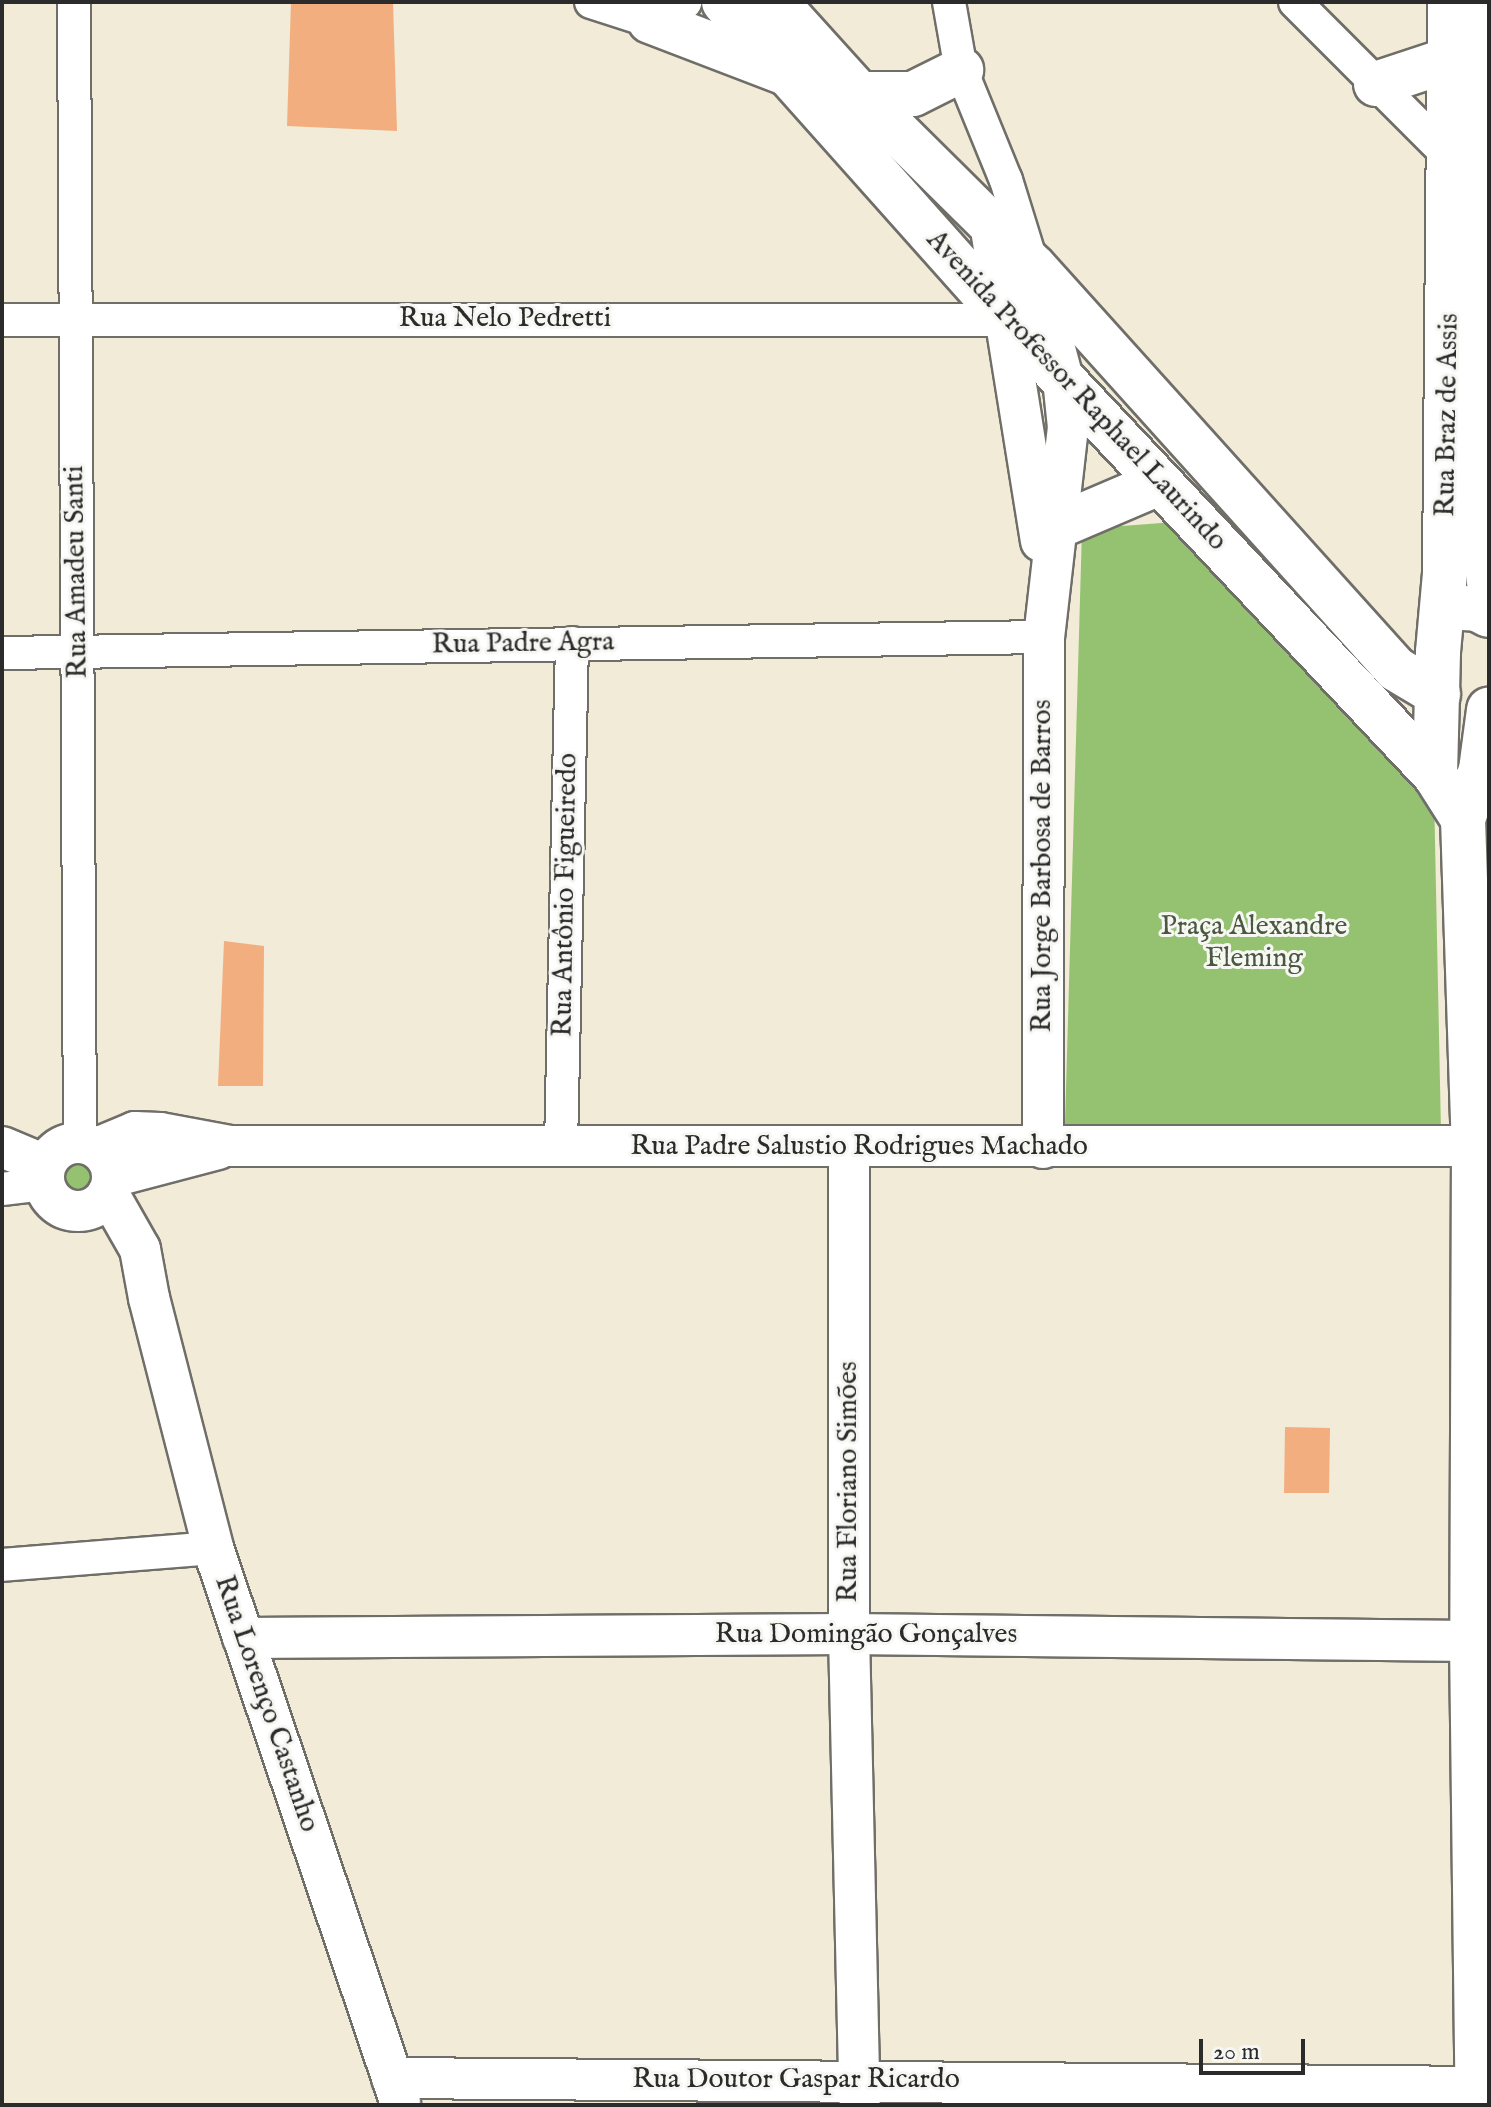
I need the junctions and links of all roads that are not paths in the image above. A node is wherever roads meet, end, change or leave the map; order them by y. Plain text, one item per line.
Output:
1 (74, 2) edge
2 (591, 2) edge
3 (724, 2) edge
4 (776, 2) edge
5 (949, 2) edge
6 (1295, 2) edge
7 (1450, 2) edge
8 (1483, 2) edge
9 (668, 11) edge
10 (1451, 59) junction
11 (961, 70) junction
12 (790, 75) junction
13 (1376, 84) junction
14 (859, 94) junction
15 (1466, 169) junction
16 (1006, 180) junction
17 (990, 223) junction
18 (1033, 266) junction
19 (74, 318) junction
20 (2, 320) edge
21 (1007, 320) junction
22 (1063, 379) junction
23 (1159, 483) junction
24 (1056, 527) junction
25 (1489, 582) edge
26 (1049, 585) junction
27 (1444, 607) junction
28 (1489, 615) edge
29 (1044, 637) junction
30 (572, 643) junction
31 (78, 651) junction
32 (2, 653) edge
33 (1438, 694) junction
34 (1489, 710) edge
35 (1481, 770) junction
36 (1435, 775) junction
37 (1463, 819) junction
38 (1482, 1145) edge
39 (2, 1147) edge
40 (561, 1147) junction
41 (849, 1147) junction
42 (1043, 1148) junction
43 (45, 1174) junction
44 (96, 1174) junction
45 (2, 1189) edge
46 (213, 1548) junction
47 (2, 1565) edge
48 (849, 1634) junction
49 (243, 1638) junction
50 (1480, 1641) edge
51 (396, 2092) edge
52 (860, 2093) edge
53 (1482, 2093) edge

1 - 19 street, Rua Amadeu Santi
2 - 9 street
3 - 12 main road, Avenida Professor Raphael Laurindo
4 - 14 main road, Avenida Professor Raphael Laurindo
5 - 11 street, Rua Jorge Barbosa de Barros
6 - 13 street
7 - 10 main road, Rua Braz de Assis
8 - 15 main road, Rua Braz de Assis
9 - 12 main road
10 - 13 main road
10 - 15 main road, Rua Braz de Assis
11 - 14 main road
11 - 16 street, Rua Jorge Barbosa de Barros
12 - 21 main road, Avenida Professor Raphael Laurindo
13 - 15 street
14 - 17 main road, Avenida Professor Raphael Laurindo
15 - 25 main road, Rua Braz de Assis
15 - 27 main road, Rua Braz de Assis
16 - 17 street
16 - 18 street, Rua Jorge Barbosa de Barros
17 - 18 main road, Avenida Professor Raphael Laurindo
17 - 21 street, Rua Jorge Barbosa de Barros
18 - 22 street, Rua Jorge Barbosa de Barros
18 - 33 main road, Avenida Professor Raphael Laurindo
19 - 20 street, Rua Nelo Pedretti
19 - 21 street, Rua Nelo Pedretti
19 - 31 street, Rua Amadeu Santi
21 - 22 main road, Avenida Professor Raphael Laurindo
21 - 26 street, Rua Jorge Barbosa de Barros
22 - 23 main road, Avenida Professor Raphael Laurindo
22 - 24 street, Rua Jorge Barbosa de Barros
23 - 24 main road
23 - 36 main road, Avenida Professor Raphael Laurindo
24 - 26 street, Rua Jorge Barbosa de Barros
26 - 29 street, Rua Jorge Barbosa de Barros
27 - 28 main road
27 - 33 main road, Rua Braz de Assis
29 - 30 street, Rua Padre Agra
29 - 42 street, Rua Jorge Barbosa de Barros
30 - 31 street, Rua Padre Agra
30 - 40 street, Rua Antônio Figueiredo
31 - 32 street, Rua Padre Agra
31 - 44 street, Rua Amadeu Santi
33 - 34 main road, Avenida Professor Raphael Laurindo
33 - 36 main road, Rua Braz de Assis
34 - 35 main road
35 - 36 main road
35 - 37 main road
36 - 37 main road
37 - 38 main road
38 - 42 street, Rua Padre Salustio Rodrigues Machado
38 - 50 main road
39 - 43 street
40 - 41 street, Rua Padre Salustio Rodrigues Machado
40 - 44 street, Rua Padre Salustio Rodrigues Machado
41 - 42 street, Rua Padre Salustio Rodrigues Machado
41 - 48 street, Rua Floriano Simões
43 - 44 street, Rua Padre Salustio Rodrigues Machado
43 - 44 street
43 - 45 street
44 - 46 street, Rua Lorenço Castanho
46 - 47 street
46 - 49 street, Rua Lorenço Castanho
48 - 49 street, Rua Domingão Gonçalves
48 - 50 street, Rua Domingão Gonçalves
48 - 52 street, Rua Floriano Simões
49 - 51 street, Rua Lorenço Castanho
50 - 53 main road
51 - 52 street, Rua Doutor Gaspar Ricardo
52 - 53 street, Rua Doutor Gaspar Ricardo

